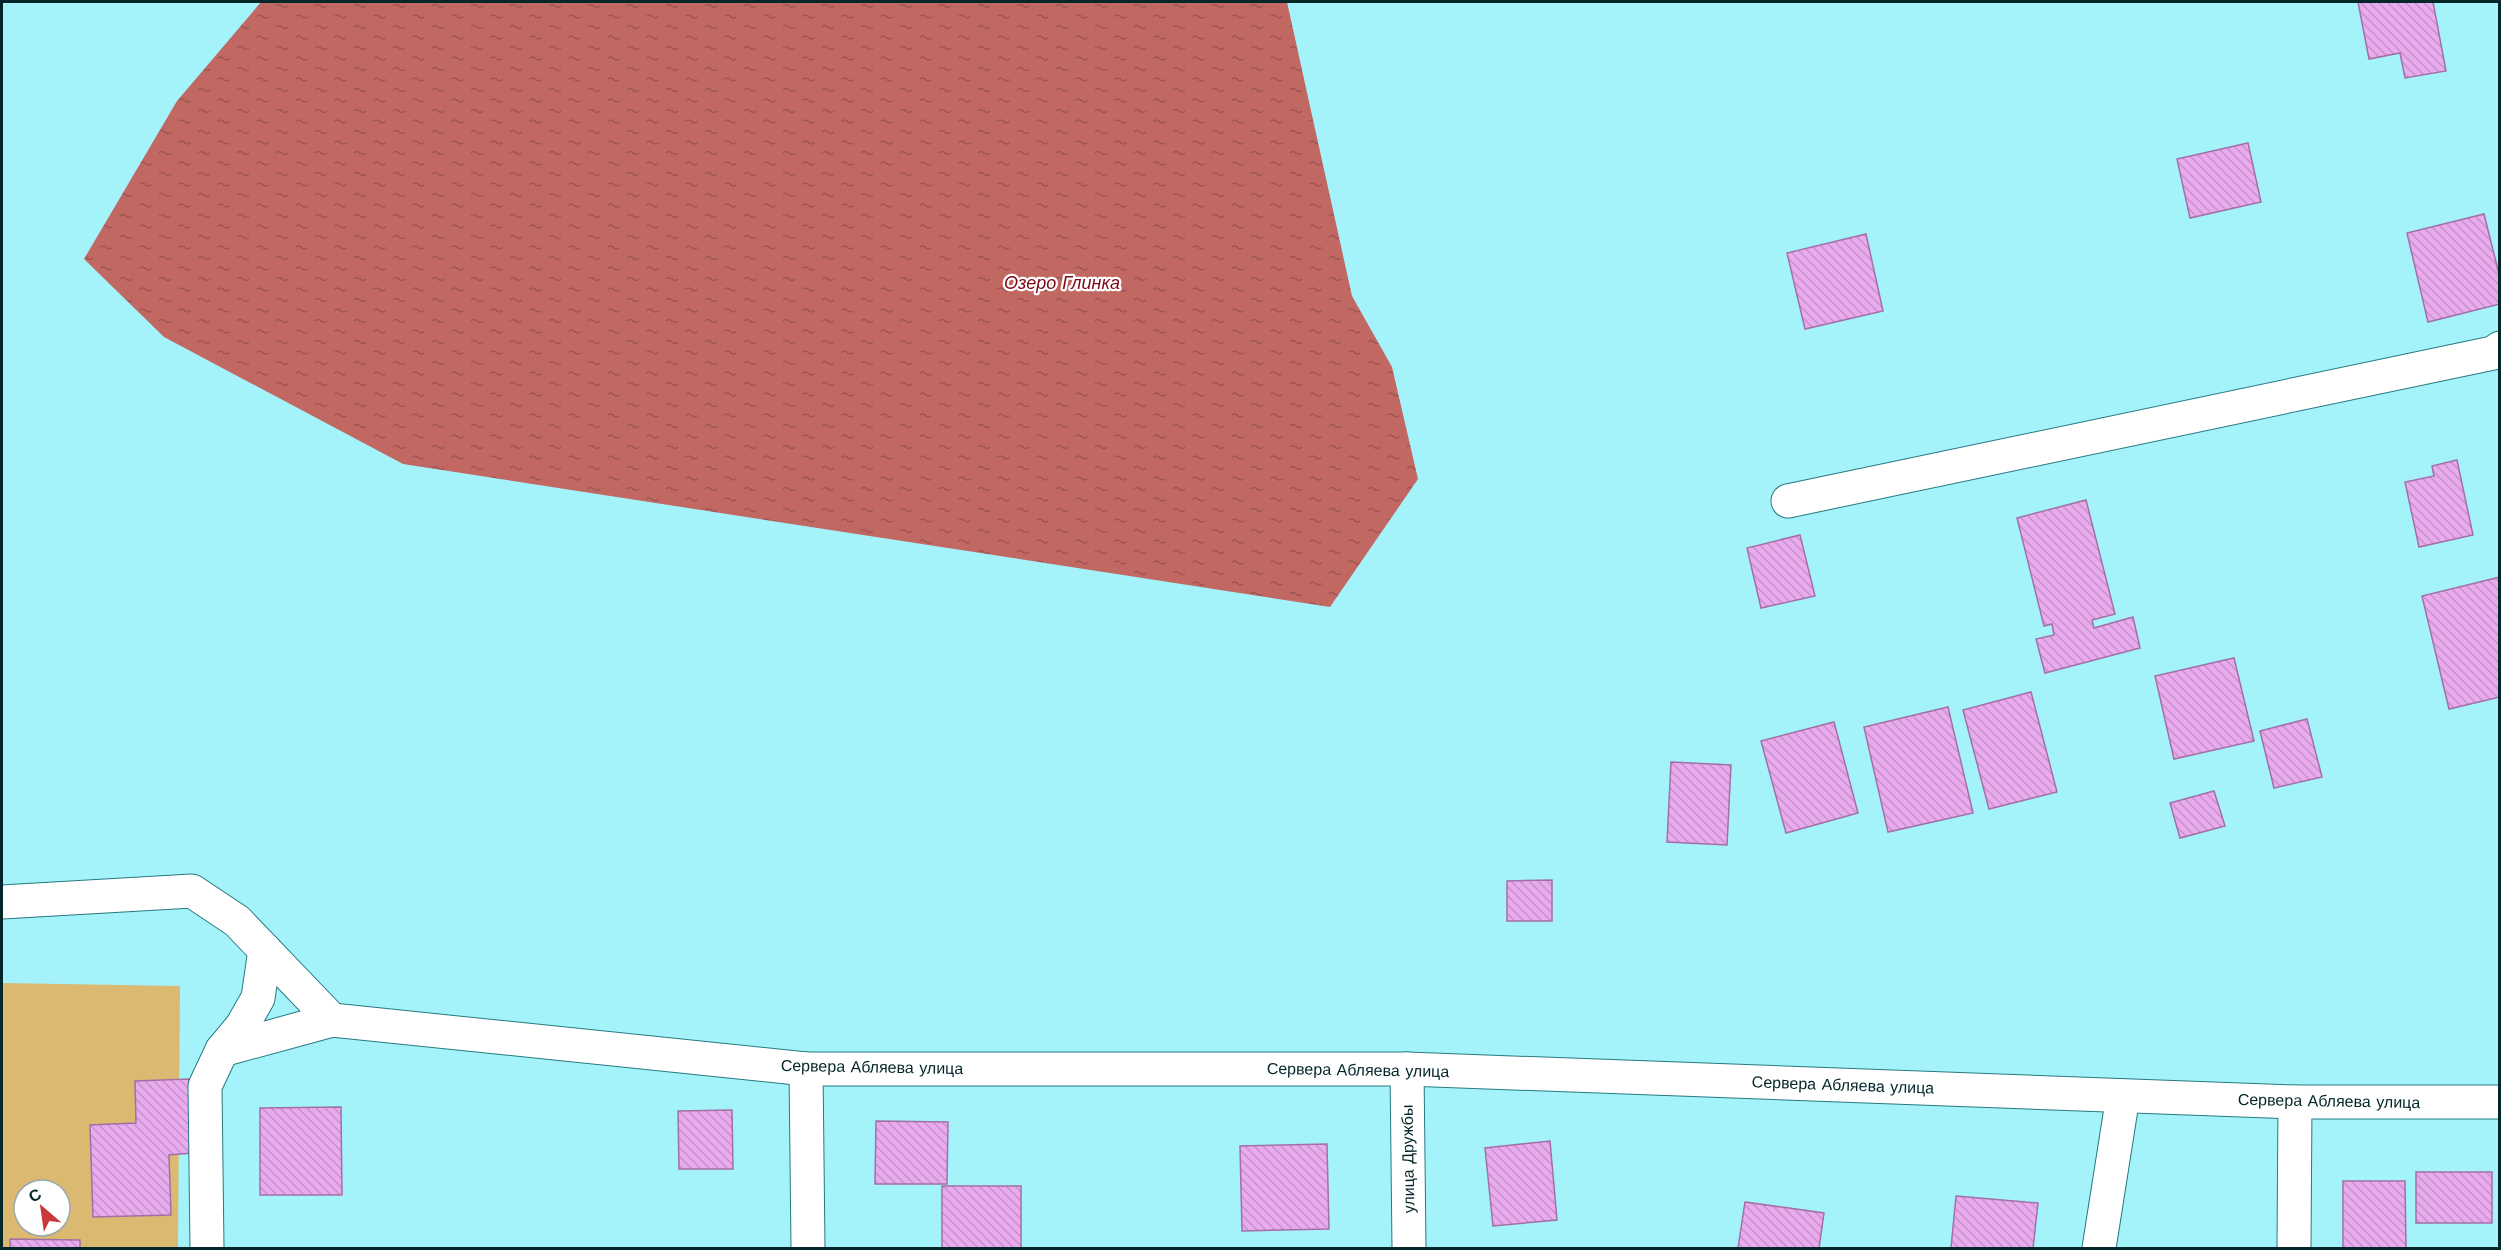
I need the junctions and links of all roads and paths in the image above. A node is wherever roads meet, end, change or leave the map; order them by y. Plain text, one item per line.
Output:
1 (2499, 348) edge
2 (1788, 501) dead end
3 (2, 902) edge
4 (266, 950) junction
5 (332, 1020) junction
6 (222, 1050) junction
7 (806, 1069) junction
8 (1407, 1069) junction
9 (2123, 1096) junction
10 (2295, 1102) junction
11 (2499, 1102) edge
12 (207, 1248) edge
13 (808, 1248) edge
14 (1409, 1248) edge
15 (2099, 1248) edge
16 (2294, 1248) edge

1 - 2 street
3 - 4 street
4 - 5 street
4 - 6 street
5 - 6 street, Сервера Абляева улица
5 - 7 street, Сервера Абляева улица
6 - 12 street
7 - 8 street, Сервера Абляева улица
7 - 13 street
8 - 9 street, Сервера Абляева улица
8 - 14 street, улица Дружбы
9 - 10 street, Сервера Абляева улица
9 - 15 street
10 - 11 street, Сервера Абляева улица
10 - 16 street

